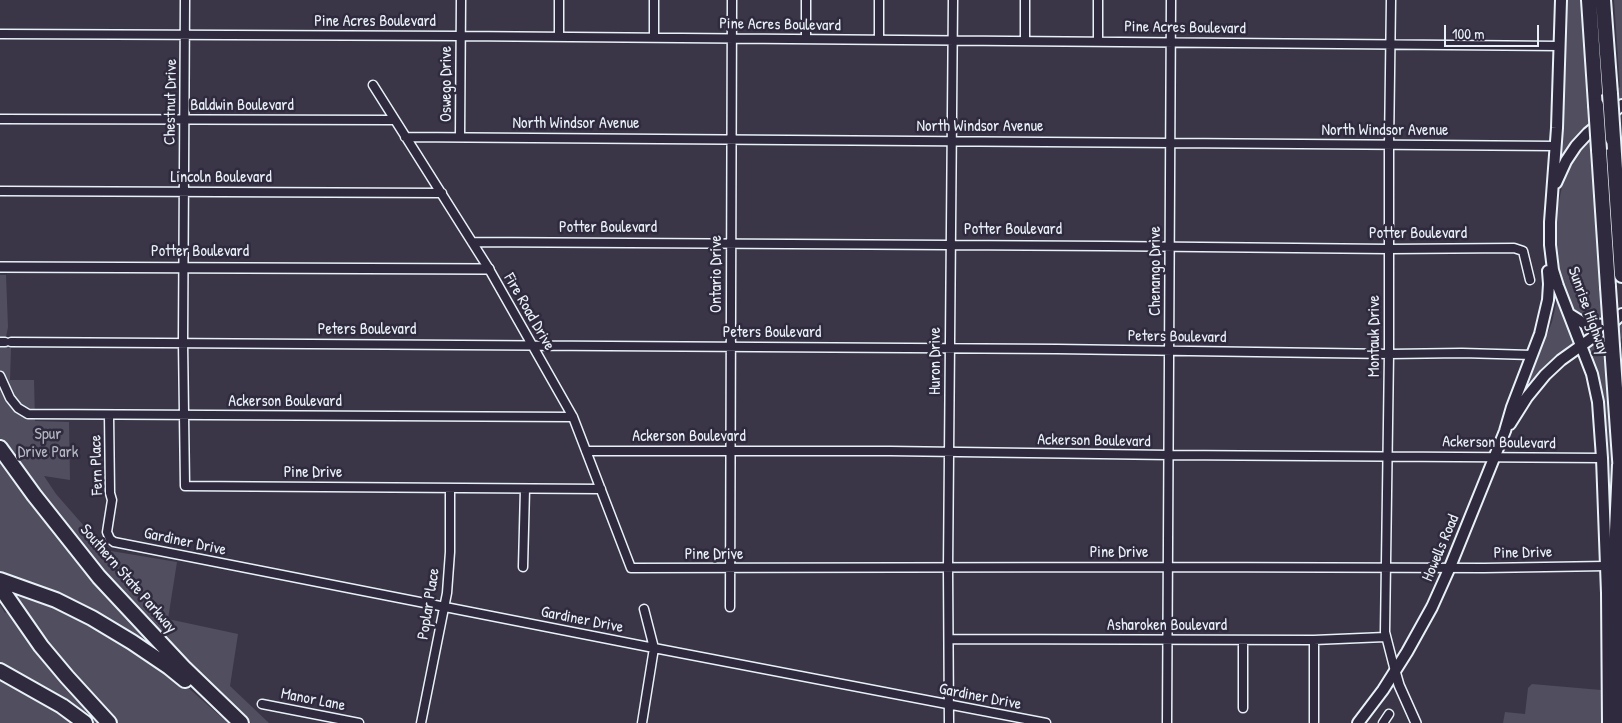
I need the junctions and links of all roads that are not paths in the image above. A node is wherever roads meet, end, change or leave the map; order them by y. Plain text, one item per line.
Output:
1 (185, 0) edge
2 (461, 0) edge
3 (559, 0) edge
4 (654, 0) edge
5 (732, 0) edge
6 (806, 0) edge
7 (879, 0) edge
8 (953, 0) edge
9 (1025, 0) edge
10 (1098, 0) edge
11 (1171, 0) edge
12 (1391, 0) edge
13 (1561, 0) edge
14 (1589, 0) edge
15 (1603, 0) edge
16 (0, 34) edge
17 (185, 36) junction
18 (461, 36) junction
19 (559, 37) junction
20 (654, 37) junction
21 (732, 38) junction
22 (806, 39) junction
23 (879, 40) junction
24 (953, 40) junction
25 (1025, 40) junction
26 (1098, 41) junction
27 (1171, 42) junction
28 (1391, 44) junction
29 (1560, 46) junction
30 (372, 85) dead end
31 (1622, 105) edge
32 (1622, 118) edge
33 (0, 119) edge
34 (184, 120) junction
35 (394, 120) junction
36 (1603, 122) junction
37 (405, 136) junction
38 (460, 137) junction
39 (731, 139) junction
40 (952, 141) junction
41 (1170, 143) junction
42 (1389, 146) junction
43 (1556, 146) junction
44 (0, 191) edge
45 (184, 192) junction
46 (442, 193) junction
47 (1552, 198) junction
48 (472, 242) junction
49 (731, 243) junction
50 (951, 245) junction
51 (1550, 245) junction
52 (1171, 247) junction
53 (1389, 249) junction
54 (0, 266) edge
55 (184, 267) junction
56 (490, 269) junction
57 (1622, 275) edge
58 (1530, 280) dead end
59 (1568, 314) junction
60 (1622, 314) edge
61 (1610, 325) junction
62 (5, 342) edge
63 (184, 342) junction
64 (533, 345) junction
65 (1581, 345) junction
66 (731, 347) junction
67 (950, 348) junction
68 (1169, 350) junction
69 (1389, 354) junction
70 (1532, 355) junction
71 (0, 376) edge
72 (109, 414) junction
73 (184, 415) junction
74 (572, 417) junction
75 (1505, 432) junction
76 (0, 448) edge
77 (586, 451) junction
78 (731, 452) junction
79 (950, 452) junction
80 (1169, 455) junction
81 (1387, 456) junction
82 (1495, 456) junction
83 (1602, 458) junction
84 (1620, 465) junction
85 (450, 488) junction
86 (602, 488) junction
87 (524, 489) junction
88 (1622, 494) edge
89 (114, 542) joint
90 (1606, 566) junction
91 (523, 567) dead end
92 (1168, 567) junction
93 (1386, 567) junction
94 (1450, 567) junction
95 (631, 568) joint
96 (948, 568) junction
97 (731, 569) junction
98 (0, 580) edge
99 (0, 587) edge
100 (444, 607) junction
101 (730, 607) dead end
102 (644, 609) dead end
103 (1385, 637) junction
104 (949, 640) junction
105 (1168, 640) junction
106 (1243, 640) junction
107 (1314, 640) junction
108 (654, 648) junction
109 (0, 671) edge
110 (1395, 671) junction
111 (262, 704) dead end
112 (949, 705) junction
113 (1243, 708) dead end
114 (1389, 714) dead end
115 (1314, 722) edge
116 (85, 723) edge
117 (109, 723) edge
118 (235, 723) edge
119 (241, 723) edge
120 (359, 723) edge
121 (421, 723) edge
122 (642, 723) edge
123 (949, 723) edge
124 (1046, 723) edge
125 (1167, 723) edge
126 (1358, 723) edge
127 (1383, 723) edge
128 (1416, 723) edge
129 (1608, 723) edge
130 (1615, 723) edge

1 - 17 street, Chestnut Drive
2 - 18 street, Oswego Drive
3 - 19 street
4 - 20 street
5 - 21 street, Ontario Drive
6 - 22 street
7 - 23 street
8 - 24 street, Huron Drive
9 - 25 street
10 - 26 street
11 - 27 street, Chenango Drive
12 - 28 street, Montauk Drive
13 - 29 main road, Sunrise Highway
14 - 84 highway, Sunrise Highway, bridge
15 - 57 highway, bridge
16 - 17 street, Pine Acres Boulevard
17 - 18 street, Pine Acres Boulevard
17 - 34 street, Chestnut Drive
18 - 19 street, Pine Acres Boulevard
18 - 38 street, Oswego Drive
19 - 20 street, Pine Acres Boulevard
20 - 21 street, Pine Acres Boulevard
21 - 22 street, Pine Acres Boulevard
21 - 39 street, Ontario Drive
22 - 23 street, Pine Acres Boulevard
23 - 24 street, Pine Acres Boulevard
24 - 25 street, Pine Acres Boulevard
24 - 40 street, Huron Drive
25 - 26 street, Pine Acres Boulevard
26 - 27 street, Pine Acres Boulevard
27 - 28 street, Pine Acres Boulevard
27 - 41 street, Chenango Drive
28 - 29 street, Pine Acres Boulevard
28 - 42 street, Montauk Drive
29 - 43 main road, Sunrise Highway
30 - 35 street, Fire Road Drive
31 - 36 main road
32 - 36 main road
33 - 34 street, Baldwin Boulevard
34 - 35 street, Baldwin Boulevard
34 - 45 street, Chestnut Drive
35 - 37 street, Fire Road Drive
36 - 47 main road
37 - 38 street, North Windsor Avenue
37 - 46 street, Fire Road Drive
38 - 39 street, North Windsor Avenue
39 - 40 street, North Windsor Avenue
39 - 49 street, Ontario Drive
40 - 41 street, North Windsor Avenue
40 - 50 street, Huron Drive
41 - 42 street, North Windsor Avenue
41 - 52 street, Chenango Drive
42 - 43 street, North Windsor Avenue
42 - 53 street, Montauk Drive
43 - 47 main road, Sunrise Highway
44 - 45 street, Lincoln Boulevard
45 - 46 street, Lincoln Boulevard
45 - 55 street, Chestnut Drive
46 - 48 street, Fire Road Drive
47 - 51 main road, Sunrise Highway
48 - 49 street, Potter Boulevard
48 - 56 street, Fire Road Drive
49 - 50 street, Potter Boulevard
49 - 66 street, Ontario Drive
50 - 52 street, Potter Boulevard
50 - 67 street, Huron Drive
51 - 59 main road, Sunrise Highway
51 - 70 main road, Howells Road
52 - 53 street, Potter Boulevard
52 - 68 street, Chenango Drive
53 - 58 street, Potter Boulevard
53 - 69 street, Montauk Drive
54 - 55 street, Potter Boulevard
55 - 56 street, Potter Boulevard
55 - 63 street, Chestnut Drive
56 - 64 street, Fire Road Drive
59 - 61 main road
59 - 65 main road, Sunrise Highway
60 - 61 main road, Howells Road
61 - 65 main road, Howells Road
62 - 63 street, Peters Boulevard
63 - 64 street, Peters Boulevard
63 - 73 street, Chestnut Drive
64 - 66 street, Peters Boulevard
64 - 74 street, Fire Road Drive
65 - 75 main road, Howells Road
65 - 83 main road, Sunrise Highway
66 - 67 street, Peters Boulevard
66 - 78 street, Ontario Drive
67 - 68 street, Peters Boulevard
67 - 79 street, Huron Drive
68 - 69 street, Peters Boulevard
68 - 80 street, Chenango Drive
69 - 70 street, Peters Boulevard
69 - 81 street, Montauk Drive
70 - 75 main road, Howells Road
71 - 72 street, Ackerson Boulevard
72 - 73 street, Ackerson Boulevard
72 - 89 street, Fern Place
73 - 74 street, Ackerson Boulevard
73 - 85 street, Pine Drive
74 - 77 street, Fire Road Drive
75 - 82 main road, Howells Road
76 - 119 highway, Southern State Parkway
77 - 78 street, Ackerson Boulevard
77 - 86 street, Fire Road Drive
78 - 79 street, Ackerson Boulevard
78 - 97 street, Ontario Drive
79 - 80 street, Ackerson Boulevard
79 - 96 street, Huron Drive
80 - 81 street, Ackerson Boulevard
80 - 92 street, Chenango Drive
81 - 82 street, Ackerson Boulevard
81 - 93 street, Montauk Drive
82 - 83 street, Ackerson Boulevard
82 - 94 main road, Howells Road
83 - 90 main road, Sunrise Highway
84 - 88 highway, Sunrise Highway
84 - 130 highway
85 - 87 street, Pine Drive
85 - 100 street, Poplar Place
86 - 87 street, Pine Drive
86 - 95 street, Fire Road Drive
87 - 91 street
89 - 100 street, Gardiner Drive
90 - 94 street, Pine Drive
90 - 129 main road, Sunrise Highway
92 - 93 street, Pine Drive
92 - 96 street, Pine Drive
92 - 105 street, Chenango Drive
93 - 94 street, Pine Drive
93 - 103 street, Montauk Drive
94 - 110 main road, Howells Road
95 - 97 street, Pine Drive
96 - 97 street, Pine Drive
96 - 104 street, Huron Drive
97 - 101 street, Ontario Drive
98 - 118 highway
99 - 117 highway
100 - 108 street, Gardiner Drive
100 - 121 street, Poplar Place
102 - 108 street
103 - 107 street, Asharoken Boulevard
103 - 110 street, Montauk Drive
104 - 105 street, Asharoken Boulevard
104 - 112 street, Huron Drive
105 - 106 street, Asharoken Boulevard
105 - 125 street, Chenango Drive
106 - 107 street, Asharoken Boulevard
106 - 113 street
107 - 115 street
108 - 112 street, Gardiner Drive
108 - 122 street
109 - 116 highway
110 - 126 main road, Howells Road
110 - 128 street
111 - 120 street, Manor Lane
112 - 123 street, Huron Drive
112 - 124 street, Gardiner Drive
114 - 127 street

